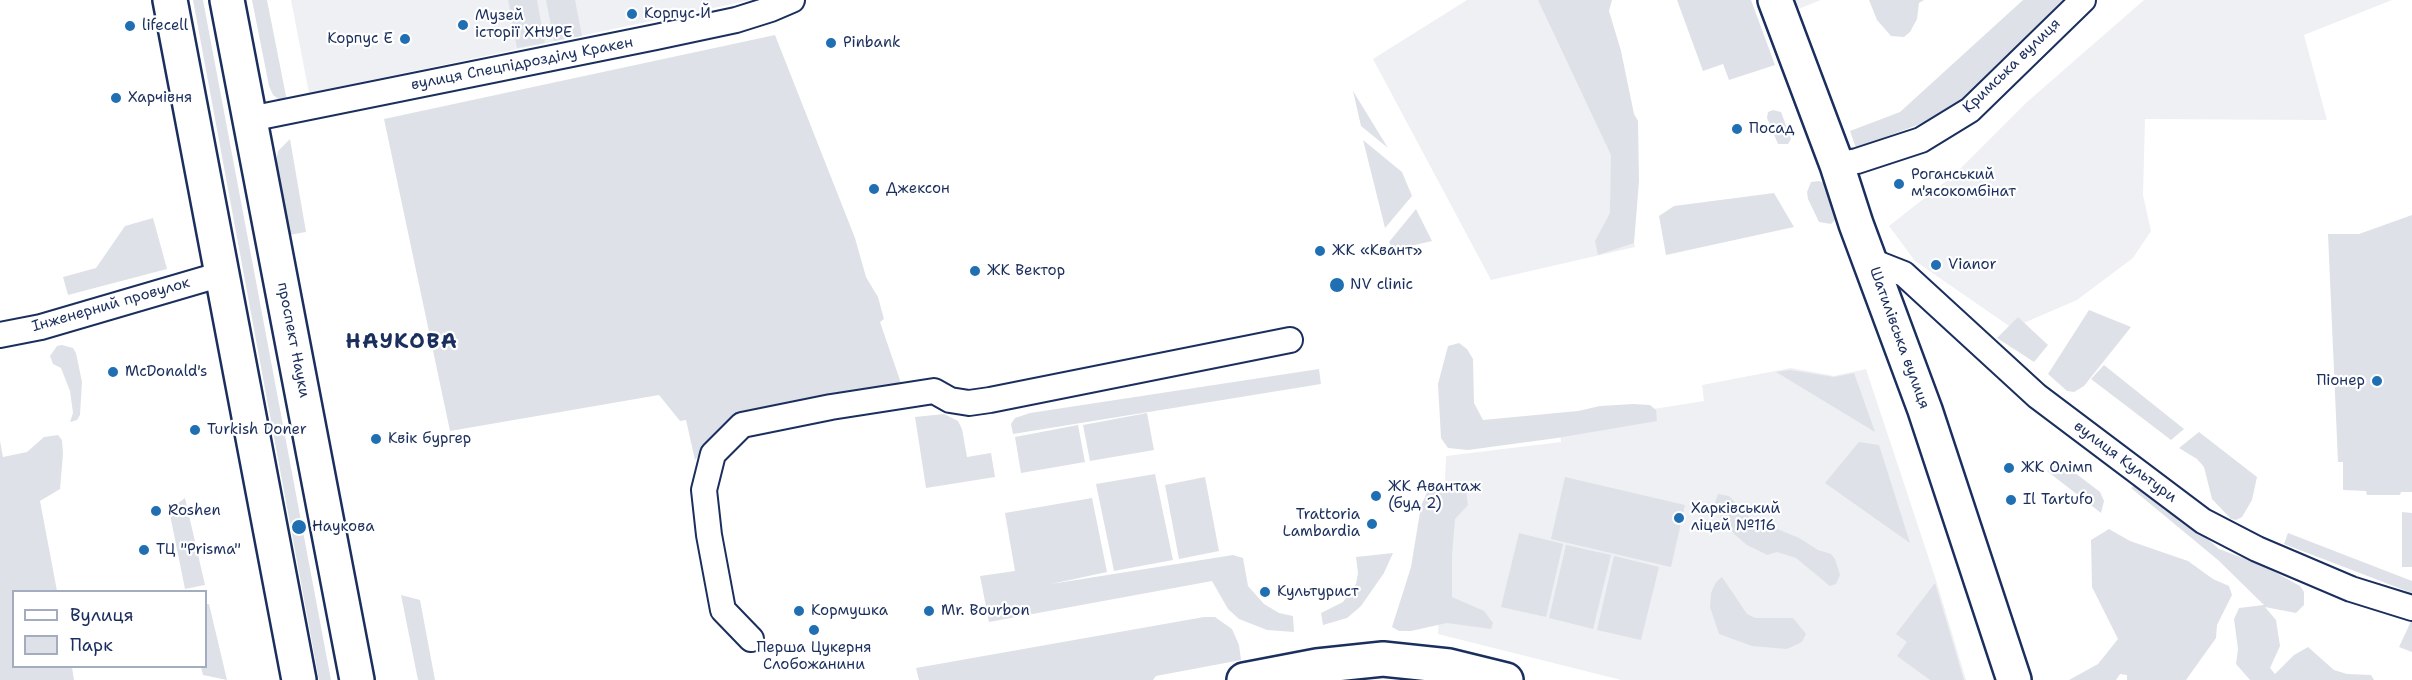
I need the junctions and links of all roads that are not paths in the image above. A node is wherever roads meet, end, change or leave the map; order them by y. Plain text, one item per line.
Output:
1 (170, 0) edge
2 (227, 0) edge
3 (792, 0) edge
4 (1775, 0) edge
5 (2083, 0) edge
6 (250, 119) junction
7 (1837, 165) junction
8 (1871, 261) junction
9 (222, 274) junction
10 (0, 335) edge
11 (1290, 340) dead end
12 (2412, 608) edge
13 (752, 639) dead end
14 (1382, 670) edge
15 (299, 680) edge
16 (357, 680) edge
17 (1244, 680) edge
18 (1506, 680) edge
19 (2014, 680) edge

1 - 9 main road
2 - 6 main road, проспект Науки
3 - 6 street, вулиця Спецпідрозділу Кракен
4 - 7 main road, Шатилівська вулиця
5 - 7 street, Кримська вулиця
6 - 16 main road, проспект Науки
7 - 8 main road, Шатилівська вулиця
8 - 12 street, вулиця Культури
8 - 19 main road, Шатилівська вулиця
9 - 10 street, Інженерний провулок
9 - 15 main road
11 - 13 street
14 - 17 main road
14 - 18 main road

